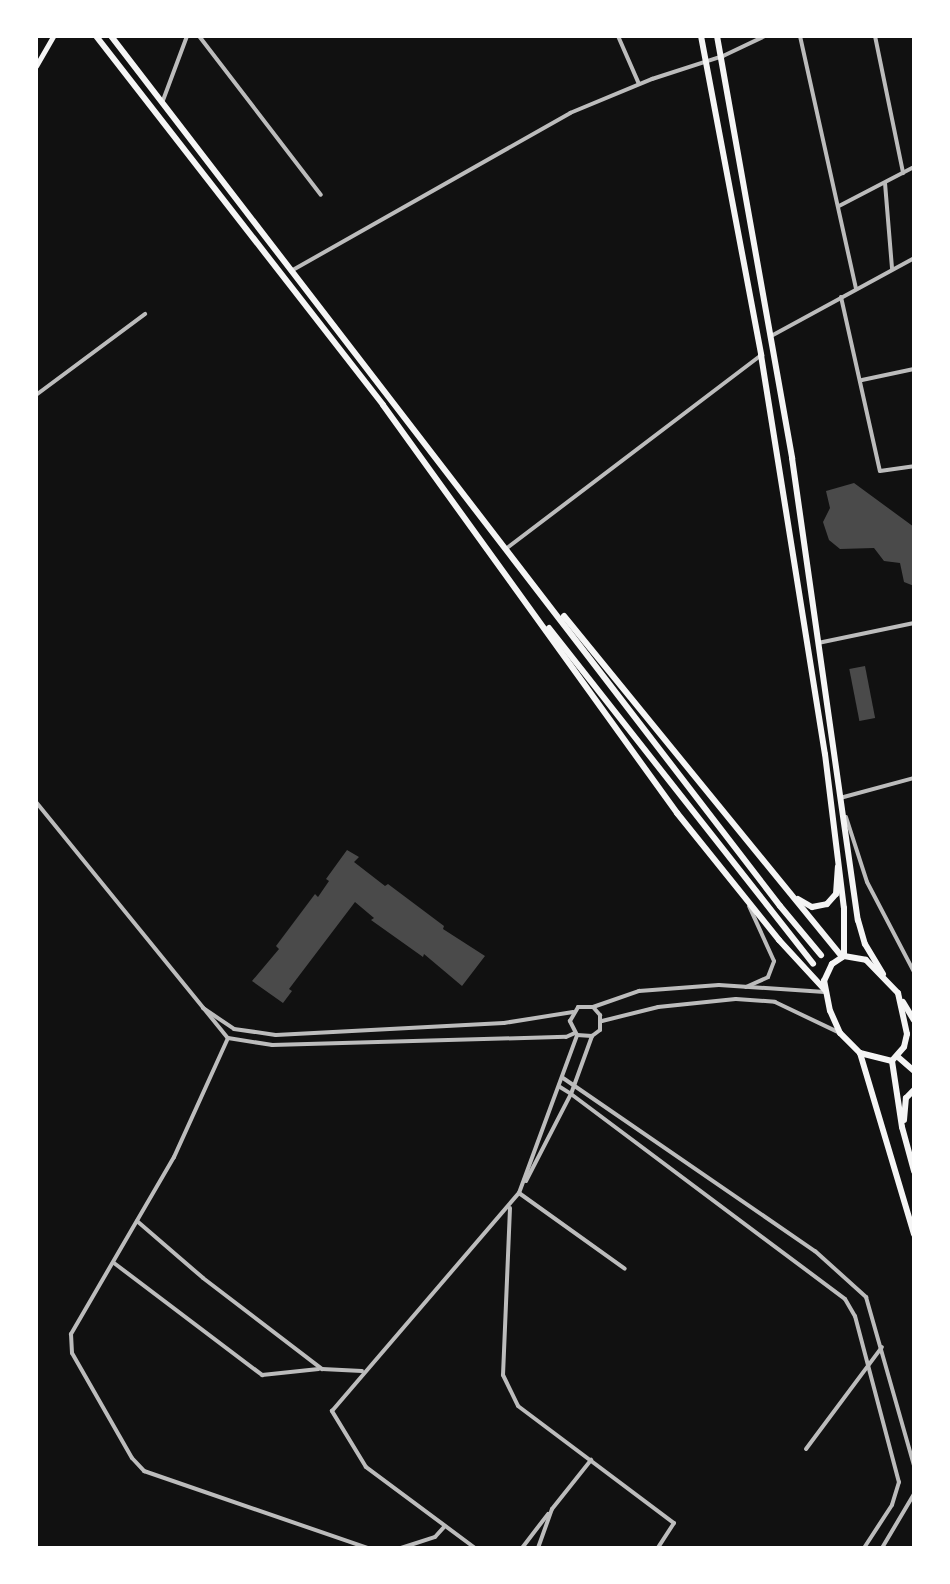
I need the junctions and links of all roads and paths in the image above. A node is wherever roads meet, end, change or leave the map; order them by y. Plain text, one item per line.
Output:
1 (53, 36) edge
2 (96, 36) edge
3 (111, 36) edge
4 (187, 36) edge
5 (199, 36) edge
6 (618, 36) edge
7 (701, 36) edge
8 (717, 36) edge
9 (765, 36) edge
10 (800, 36) edge
11 (875, 36) edge
12 (723, 56) junction
13 (706, 59) junction
14 (36, 66) edge
15 (639, 84) junction
16 (161, 105) junction
17 (914, 167) edge
18 (903, 173) junction
19 (885, 183) junction
20 (321, 195) dead end
21 (839, 206) junction
22 (914, 258) edge
23 (892, 269) junction
24 (291, 271) junction
25 (856, 289) junction
26 (841, 297) junction
27 (145, 314) dead end
28 (773, 335) junction
29 (761, 355) junction
30 (914, 369) edge
31 (862, 380) junction
32 (36, 395) edge
33 (914, 466) edge
34 (507, 548) junction
35 (497, 563) junction
36 (914, 623) edge
37 (816, 644) junction
38 (914, 778) edge
39 (840, 797) junction
40 (36, 802) edge
41 (838, 867) junction
42 (740, 889) junction
43 (794, 897) junction
44 (821, 955) dead end
45 (843, 957) junction
46 (813, 964) dead end
47 (914, 972) edge
48 (883, 974) junction
49 (744, 987) junction
50 (825, 991) junction
51 (898, 993) junction
52 (199, 1005) junction
53 (593, 1007) junction
54 (573, 1012) junction
55 (914, 1020) edge
56 (602, 1021) junction
57 (840, 1033) junction
58 (576, 1034) junction
59 (592, 1036) junction
60 (228, 1038) junction
61 (860, 1053) junction
62 (895, 1059) junction
63 (914, 1071) edge
64 (563, 1078) junction
65 (574, 1085) junction
66 (560, 1087) junction
67 (914, 1090) edge
68 (571, 1094) junction
69 (905, 1139) junction
70 (914, 1171) edge
71 (519, 1193) junction
72 (510, 1206) junction
73 (137, 1221) junction
74 (914, 1234) edge
75 (114, 1262) junction
76 (625, 1269) dead end
77 (882, 1347) junction
78 (868, 1366) junction
79 (322, 1369) junction
80 (364, 1371) junction
81 (806, 1449) dead end
82 (591, 1460) junction
83 (914, 1466) edge
84 (914, 1494) edge
85 (552, 1509) junction
86 (444, 1526) junction
87 (368, 1548) edge
88 (401, 1548) edge
89 (475, 1548) edge
90 (522, 1548) edge
91 (538, 1548) edge
92 (658, 1548) edge
93 (864, 1548) edge
94 (882, 1548) edge

1 - 14 main road
2 - 35 main road
3 - 16 main road
4 - 16 street
5 - 20 street
6 - 15 street
7 - 13 main road
8 - 12 main road
9 - 12 street
10 - 21 street
11 - 18 street
12 - 13 street
12 - 28 main road
13 - 15 street
13 - 29 main road
15 - 24 street
16 - 24 main road
17 - 18 street
18 - 19 street
19 - 21 street
19 - 23 street
21 - 25 street
22 - 23 street
23 - 25 street
24 - 34 main road
25 - 26 street
26 - 28 street
26 - 31 street
27 - 32 street
28 - 37 main road
29 - 34 street
29 - 41 main road
30 - 31 street
31 - 33 street
34 - 43 main road
34 - 44 main road
35 - 42 main road
35 - 46 main road
36 - 37 street
37 - 39 main road
38 - 39 street
39 - 47 street
39 - 48 main road
40 - 52 street
41 - 43 main road
41 - 45 main road
42 - 49 street
42 - 50 main road
43 - 45 main road
45 - 48 main road
45 - 50 main road
48 - 51 main road
49 - 50 street
49 - 53 street
50 - 57 main road
51 - 55 main road
51 - 62 main road
52 - 54 street
52 - 60 street
53 - 54 street
53 - 56 street
54 - 58 street
56 - 57 street
56 - 59 street
57 - 61 main road
58 - 59 street
58 - 60 street
58 - 64 street
59 - 65 street
60 - 73 street
61 - 62 main road
61 - 74 main road
62 - 63 main road
62 - 69 main road
64 - 65 street
64 - 66 street
65 - 68 street
65 - 77 street
66 - 68 street
66 - 71 street
67 - 69 main road
68 - 71 street
68 - 78 street
69 - 70 main road
71 - 72 street
71 - 76 street
72 - 80 street
72 - 82 street
73 - 75 street
73 - 79 street
75 - 79 street
75 - 87 street
77 - 78 street
77 - 83 street
78 - 81 street
78 - 93 street
79 - 80 street
80 - 86 street
82 - 85 street
82 - 92 street
84 - 94 street
85 - 90 street
85 - 91 street
86 - 88 street
86 - 89 street

